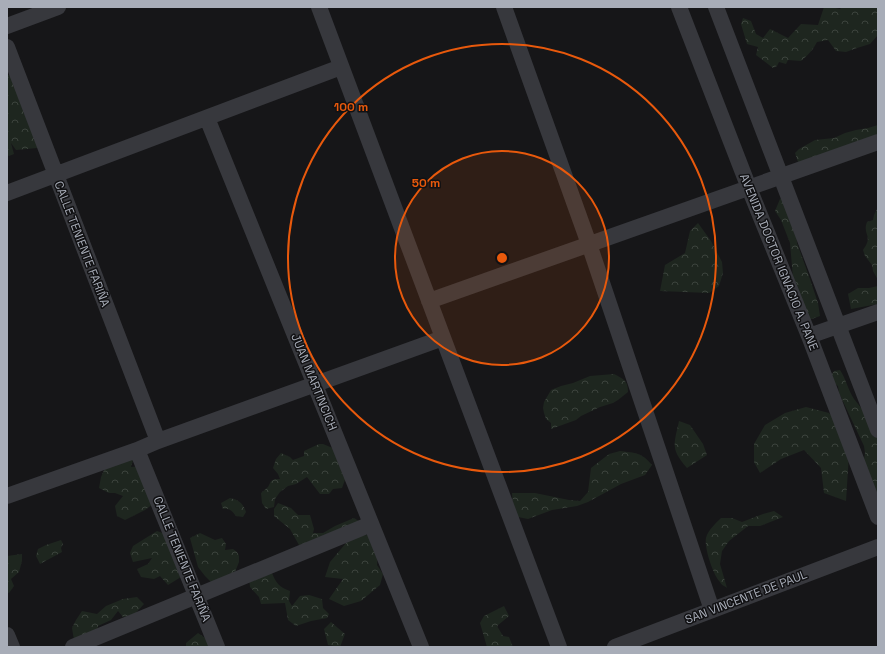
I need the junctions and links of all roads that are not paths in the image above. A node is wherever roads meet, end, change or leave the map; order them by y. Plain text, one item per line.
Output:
1 (58, 7) edge
2 (319, 7) edge
3 (504, 7) edge
4 (679, 7) edge
5 (716, 7) edge
6 (7, 26) edge
7 (7, 47) edge
8 (341, 67) junction
9 (207, 118) junction
10 (878, 142) edge
11 (55, 174) junction
12 (781, 177) junction
13 (750, 188) junction
14 (7, 193) edge
15 (589, 244) junction
16 (429, 301) junction
17 (878, 312) edge
18 (838, 326) junction
19 (809, 336) junction
20 (443, 338) junction
21 (314, 384) junction
22 (878, 430) edge
23 (158, 441) junction
24 (137, 450) junction
25 (8, 492) edge
26 (878, 517) edge
27 (371, 524) junction
28 (878, 546) edge
29 (196, 596) junction
30 (712, 610) junction
31 (7, 635) edge
32 (643, 642) edge
33 (12, 647) edge
34 (74, 647) edge
35 (217, 647) edge
36 (421, 647) edge
37 (558, 647) edge
38 (615, 647) edge

1 - 6 street
2 - 8 street
3 - 15 street
4 - 13 street, AVENIDA DOCTOR IGNACIO A. PANE
5 - 12 street
7 - 11 street, CALLE TENIENTE FARIÑA
8 - 9 street
8 - 16 street
9 - 11 street
9 - 21 street, JUAN MARTINCICH
10 - 12 street
11 - 14 street
11 - 23 street, CALLE TENIENTE FARIÑA
12 - 13 street
12 - 18 street
13 - 15 street
13 - 19 street, AVENIDA DOCTOR IGNACIO A. PANE
15 - 16 street
15 - 30 street
16 - 20 street
17 - 18 street
18 - 19 street
18 - 22 street
19 - 26 street, AVENIDA DOCTOR IGNACIO A. PANE
20 - 21 street
20 - 37 street
21 - 23 street
21 - 27 street, JUAN MARTINCICH
23 - 24 street
24 - 25 street
24 - 29 street, CALLE TENIENTE FARIÑA
27 - 29 street
27 - 36 street, JUAN MARTINCICH
28 - 30 street, SAN VINCENTE DE PAUL
29 - 34 street
29 - 35 street, CALLE TENIENTE FARIÑA
30 - 32 street, SAN VINCENTE DE PAUL
31 - 33 street
32 - 38 street, SAN VINCENTE DE PAUL

